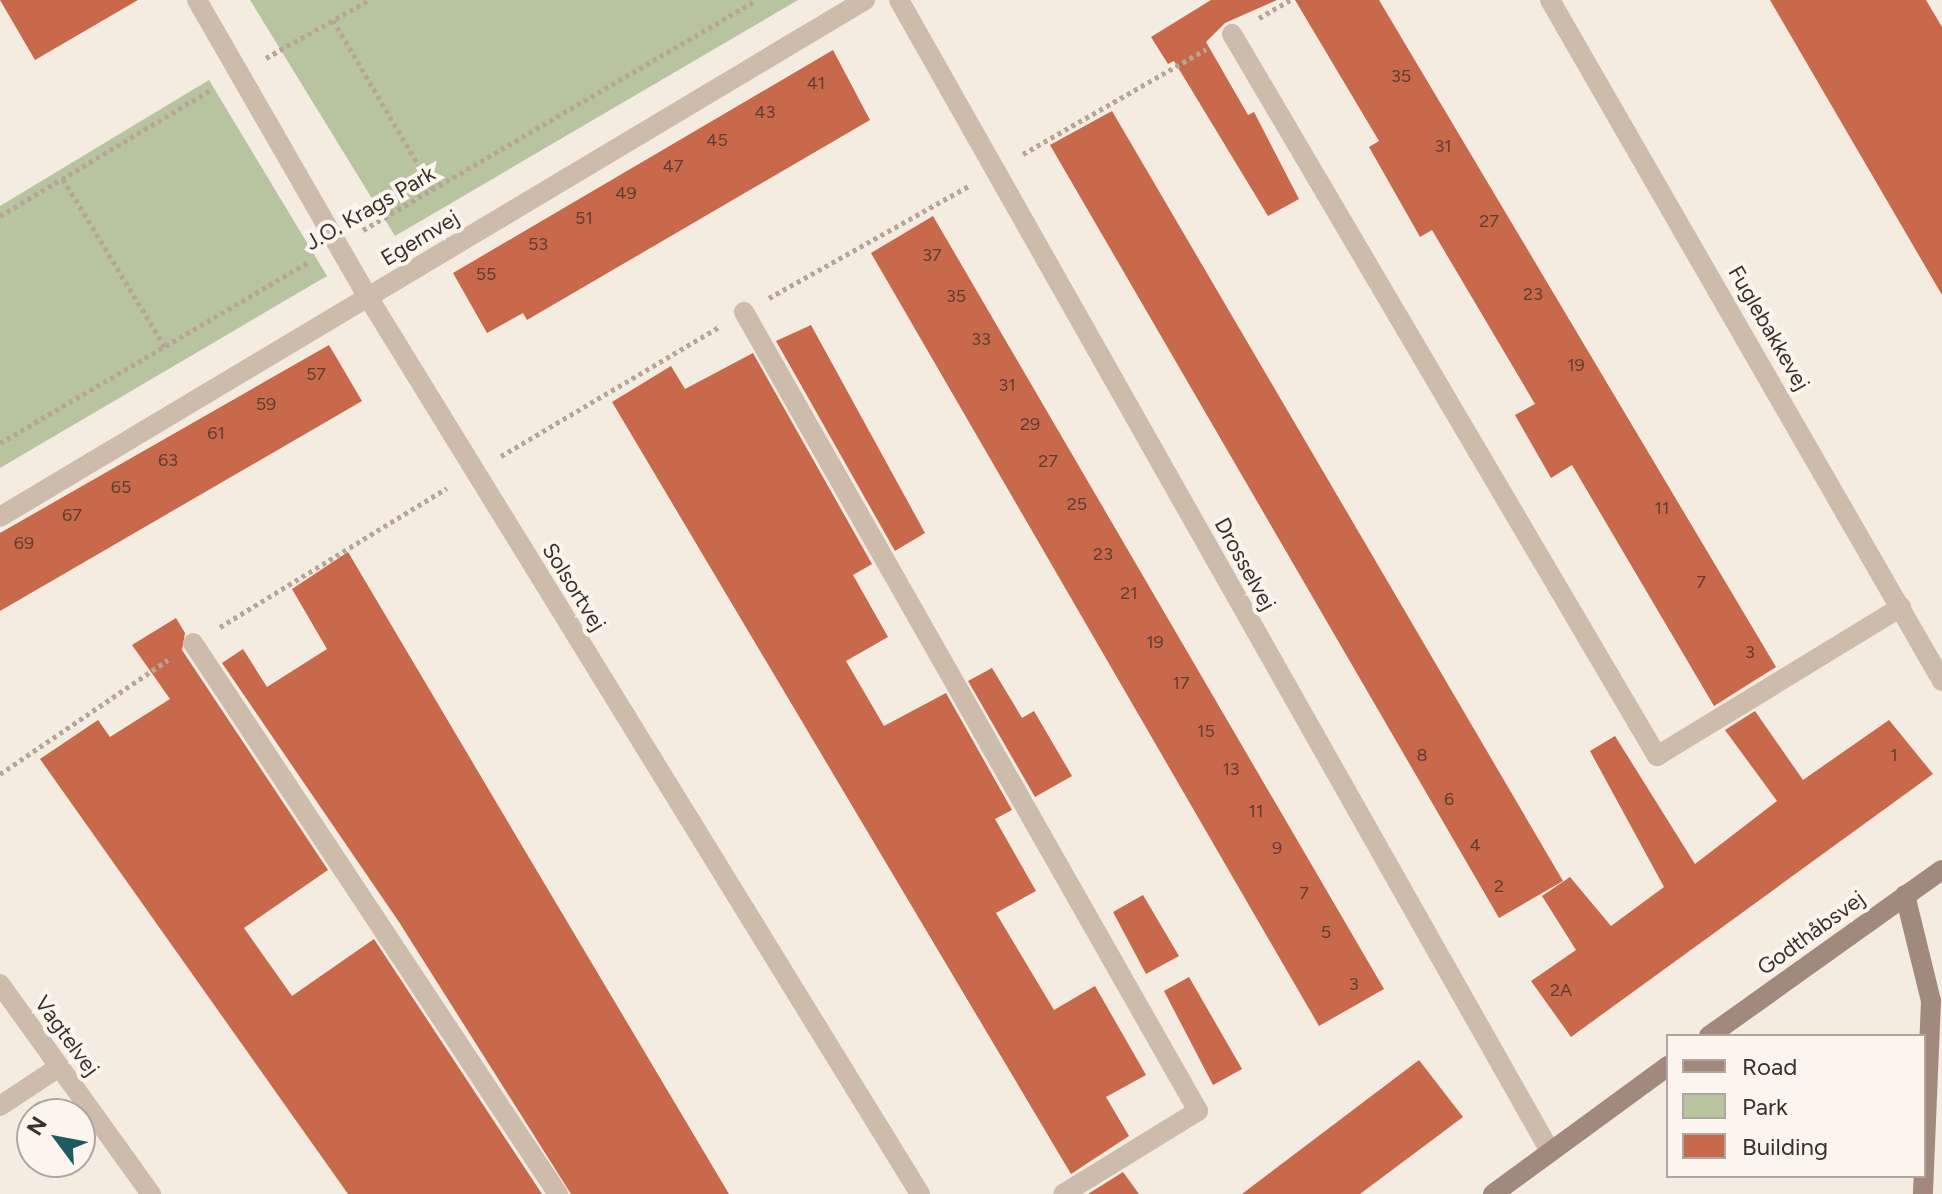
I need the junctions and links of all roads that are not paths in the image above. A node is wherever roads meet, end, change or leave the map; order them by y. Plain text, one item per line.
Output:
1 (197, 0) edge
2 (865, 0) edge
3 (899, 0) edge
4 (1550, 0) edge
5 (1232, 34) road end
6 (368, 297) junction
7 (744, 312) road end
8 (0, 517) edge
9 (1901, 607) junction
10 (193, 643) road end
11 (1942, 681) edge
12 (1942, 870) edge
13 (1905, 895) junction
14 (0, 984) edge
15 (1712, 1034) edge
16 (59, 1067) junction
17 (1666, 1067) edge
18 (1926, 1096) edge
19 (0, 1106) edge
20 (1550, 1151) junction
21 (151, 1194) edge
22 (558, 1194) edge
23 (920, 1194) edge
24 (1063, 1194) edge
25 (1493, 1194) edge

1 - 6 street, Solsortvej
2 - 6 street, Egernvej
3 - 20 street, Drosselvej
4 - 9 street, Fuglebakkevej
5 - 9 street
6 - 8 street, Egernvej
6 - 23 street, Solsortvej
7 - 24 street
9 - 11 street, Fuglebakkevej
10 - 22 street
12 - 13 street, Godthåbsvej
13 - 15 street, Godthåbsvej
13 - 18 street
14 - 16 street, Vagtelvej
16 - 19 street
16 - 21 street, Vagtelvej
17 - 20 street
20 - 25 street

